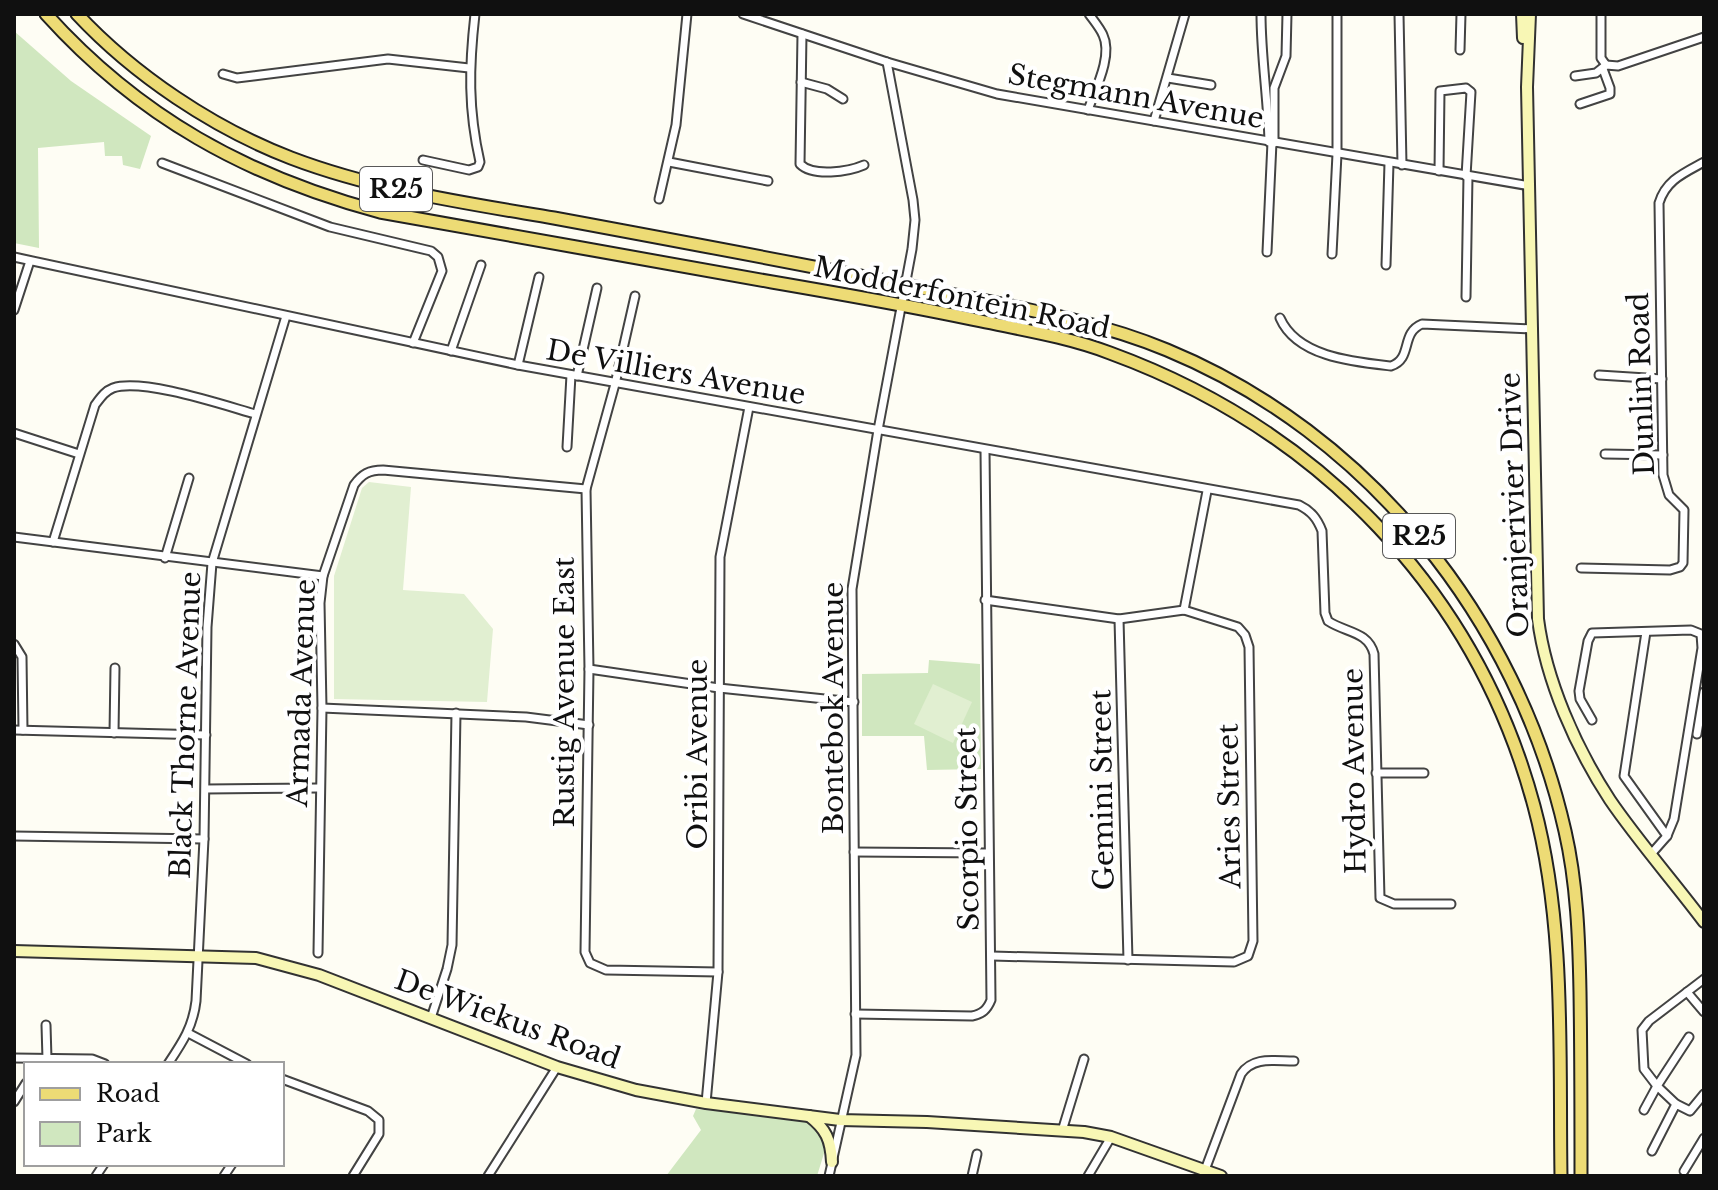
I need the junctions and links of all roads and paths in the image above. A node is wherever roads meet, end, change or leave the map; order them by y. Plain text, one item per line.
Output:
1 (46, 14) edge
2 (77, 14) edge
3 (475, 14) edge
4 (687, 14) edge
5 (743, 14) edge
6 (1089, 14) edge
7 (1185, 14) edge
8 (1261, 14) edge
9 (1287, 14) edge
10 (1337, 14) edge
11 (1399, 14) edge
12 (1461, 14) edge
13 (1522, 14) edge
14 (1530, 14) edge
15 (1601, 14) edge
16 (802, 34) junction
17 (1704, 37) edge
18 (1460, 50) dead end
19 (887, 62) junction
20 (1605, 67) junction
21 (469, 68) junction
22 (223, 74) dead end
23 (1575, 76) dead end
24 (1168, 78) junction
25 (801, 82) junction
26 (1211, 85) dead end
27 (1527, 87) junction
28 (843, 99) dead end
29 (1580, 104) dead end
30 (1088, 110) junction
31 (1154, 121) junction
32 (1272, 142) junction
33 (1337, 154) junction
34 (423, 160) dead end
35 (669, 162) junction
36 (1704, 162) edge
37 (162, 163) dead end
38 (1389, 163) junction
39 (864, 165) dead end
40 (1402, 165) junction
41 (1439, 171) junction
42 (1467, 176) junction
43 (768, 181) dead end
44 (1530, 186) junction
45 (659, 199) dead end
46 (1267, 252) dead end
47 (1332, 254) dead end
48 (14, 257) edge
49 (30, 261) junction
50 (481, 265) dead end
51 (1386, 265) dead end
52 (539, 277) dead end
53 (905, 285) junction
54 (597, 288) dead end
55 (635, 296) dead end
56 (1466, 297) dead end
57 (902, 304) junction
58 (14, 310) edge
59 (286, 316) junction
60 (1280, 318) dead end
61 (1533, 329) junction
62 (413, 343) junction
63 (451, 351) junction
64 (518, 365) junction
65 (1599, 375) dead end
66 (574, 376) junction
67 (1662, 379) junction
68 (615, 384) junction
69 (749, 407) junction
70 (255, 414) junction
71 (878, 430) junction
72 (14, 433) edge
73 (567, 447) dead end
74 (985, 450) junction
75 (79, 454) junction
76 (1605, 454) dead end
77 (1663, 455) junction
78 (189, 478) dead end
79 (586, 489) junction
80 (1207, 491) junction
81 (1322, 531) joint
82 (14, 537) edge
83 (53, 542) junction
84 (165, 558) junction
85 (212, 563) junction
86 (1581, 568) dead end
87 (323, 576) junction
88 (985, 600) junction
89 (1184, 610) junction
90 (1119, 619) junction
91 (1646, 632) junction
92 (14, 644) edge
93 (115, 668) dead end
94 (589, 669) junction
95 (719, 688) junction
96 (1704, 692) edge
97 (854, 702) junction
98 (322, 708) junction
99 (456, 713) junction
100 (1592, 720) dead end
101 (589, 725) junction
102 (14, 730) edge
103 (23, 730) junction
104 (114, 733) junction
105 (1697, 734) dead end
106 (206, 735) junction
107 (1376, 773) junction
108 (1424, 773) dead end
109 (319, 788) junction
110 (206, 789) junction
111 (14, 836) edge
112 (1667, 836) junction
113 (204, 839) junction
114 (854, 852) junction
115 (988, 853) junction
116 (1652, 853) junction
117 (1451, 904) dead end
118 (1704, 922) edge
119 (14, 951) edge
120 (318, 953) dead end
121 (196, 954) junction
122 (992, 956) junction
123 (1128, 960) junction
124 (1242, 960) joint
125 (718, 972) junction
126 (1704, 979) edge
127 (1687, 992) junction
128 (1704, 1012) edge
129 (855, 1014) junction
130 (431, 1018) junction
131 (46, 1025) dead end
132 (188, 1033) junction
133 (1689, 1037) dead end
134 (14, 1058) edge
135 (1084, 1059) dead end
136 (41, 1061) edge
137 (1294, 1061) dead end
138 (100, 1062) edge
139 (169, 1062) edge
140 (243, 1062) edge
141 (557, 1067) junction
142 (284, 1080) edge
143 (1657, 1086) junction
144 (1704, 1094) edge
145 (706, 1103) junction
146 (1676, 1104) junction
147 (1644, 1110) dead end
148 (808, 1115) junction
149 (840, 1120) junction
150 (1062, 1131) junction
151 (1111, 1137) junction
152 (1704, 1138) edge
153 (1652, 1151) dead end
154 (977, 1154) dead end
155 (832, 1162) junction
156 (1205, 1170) junction
157 (1684, 1171) dead end
158 (353, 1176) edge
159 (488, 1176) edge
160 (829, 1176) edge
161 (972, 1176) edge
162 (1088, 1176) edge
163 (1221, 1176) edge
164 (1561, 1176) edge
165 (1583, 1176) edge

1 - 57 main road, Modderfontein Road / R25
2 - 53 main road, Modderfontein Road / R25
3 - 21 street
4 - 35 street
5 - 16 street, Stegmann Avenue
6 - 30 street
7 - 24 street
8 - 32 street
9 - 32 street
10 - 33 street
11 - 40 street
12 - 18 street
13 - 27 street, Oranjerivier Drive
14 - 27 street, Oranjerivier Drive
15 - 20 street
16 - 19 street, Stegmann Avenue
16 - 25 street
17 - 20 street
19 - 30 street, Stegmann Avenue
19 - 53 street, Bontebok Avenue
20 - 23 street
20 - 29 street
21 - 22 street
21 - 34 street
24 - 26 street
24 - 31 street
25 - 28 street
25 - 39 street
27 - 44 street, Oranjerivier Drive
30 - 31 street, Stegmann Avenue
31 - 32 street, Stegmann Avenue
32 - 33 street, Stegmann Avenue
32 - 46 street
33 - 38 street, Stegmann Avenue
33 - 47 street
35 - 43 street
35 - 45 street
36 - 67 street, Dunlin Road
37 - 62 street
38 - 40 street, Stegmann Avenue
38 - 51 street
40 - 41 street, Stegmann Avenue
41 - 42 street, Stegmann Avenue
41 - 42 street
42 - 44 street, Stegmann Avenue
42 - 56 street
44 - 61 street, Oranjerivier Drive
48 - 49 street, De Villiers Avenue
49 - 58 street
49 - 59 street, De Villiers Avenue
50 - 63 street
52 - 64 street
53 - 57 street, Bontebok Avenue
53 - 165 main road, Modderfontein Road / R25
54 - 66 street
55 - 68 street, Rustig Avenue East
57 - 71 street, Bontebok Avenue
57 - 164 main road, Modderfontein Road / R25
59 - 62 street, De Villiers Avenue
59 - 70 street, Black Thorne Avenue
60 - 61 street
61 - 116 street, Oranjerivier Drive
62 - 63 street, De Villiers Avenue
63 - 64 street, De Villiers Avenue
64 - 66 street, De Villiers Avenue
65 - 67 street
66 - 68 street, De Villiers Avenue
66 - 73 street
67 - 77 street, Dunlin Road
68 - 69 street, De Villiers Avenue
68 - 79 street, Rustig Avenue East
69 - 71 street, De Villiers Avenue
69 - 95 street, Oribi Avenue
70 - 75 street
70 - 85 street, Black Thorne Avenue
71 - 74 street, De Villiers Avenue
71 - 97 street, Bontebok Avenue
72 - 75 street
74 - 80 street, De Villiers Avenue
74 - 88 street, Scorpio Street
75 - 83 street
76 - 77 street
77 - 86 street, Dunlin Road
78 - 84 street
79 - 87 street, Armada Avenue
79 - 94 street, Rustig Avenue East
80 - 81 street, De Villiers Avenue
80 - 89 street
81 - 107 street, Hydro Avenue
82 - 83 street
83 - 84 street
84 - 85 street
85 - 87 street
85 - 106 street, Black Thorne Avenue
87 - 98 street, Armada Avenue
88 - 90 street
88 - 115 street, Scorpio Street
89 - 90 street
89 - 124 street, Aries Street
90 - 123 street, Gemini Street
91 - 100 street
91 - 112 street
91 - 112 street
92 - 103 street
93 - 104 street
94 - 95 street
94 - 101 street, Rustig Avenue East
95 - 97 street
95 - 125 street, Oribi Avenue
96 - 105 street
97 - 114 street, Bontebok Avenue
98 - 99 street
98 - 109 street, Armada Avenue
99 - 101 street
99 - 130 street
101 - 125 street, Rustig Avenue East
102 - 103 street
103 - 104 street
104 - 106 street
106 - 110 street, Black Thorne Avenue
107 - 108 street
107 - 117 street, Hydro Avenue
109 - 110 street
109 - 120 street, Armada Avenue
110 - 113 street, Black Thorne Avenue
111 - 113 street
112 - 116 street
113 - 121 street, Black Thorne Avenue
114 - 115 street
114 - 129 street, Bontebok Avenue
115 - 122 street, Scorpio Street
116 - 118 street, Oranjerivier Drive
119 - 121 street, De Wiekus Road
121 - 130 street, De Wiekus Road
121 - 132 street, Black Thorne Avenue
122 - 123 street, Scorpio Street
122 - 129 street
123 - 124 street, Scorpio Street
125 - 145 street, Oribi Avenue
126 - 127 street
127 - 128 street
127 - 143 street
129 - 149 street, Bontebok Avenue
130 - 141 street, De Wiekus Road
131 - 136 street
132 - 139 street
132 - 140 street
133 - 143 street
134 - 136 street
135 - 150 street
136 - 138 street
137 - 156 street
141 - 145 street, De Wiekus Road
141 - 159 street
142 - 158 street
143 - 146 street
143 - 147 street
144 - 146 street
145 - 148 street, De Wiekus Road
146 - 153 street
148 - 149 street, De Wiekus Road
148 - 155 street
149 - 150 street, De Wiekus Road
149 - 155 street, Bontebok Avenue
150 - 151 street, De Wiekus Road
151 - 156 street, De Wiekus Road
151 - 162 street
152 - 157 street
154 - 161 street
155 - 160 street, Bontebok Avenue
156 - 163 street, De Wiekus Road

